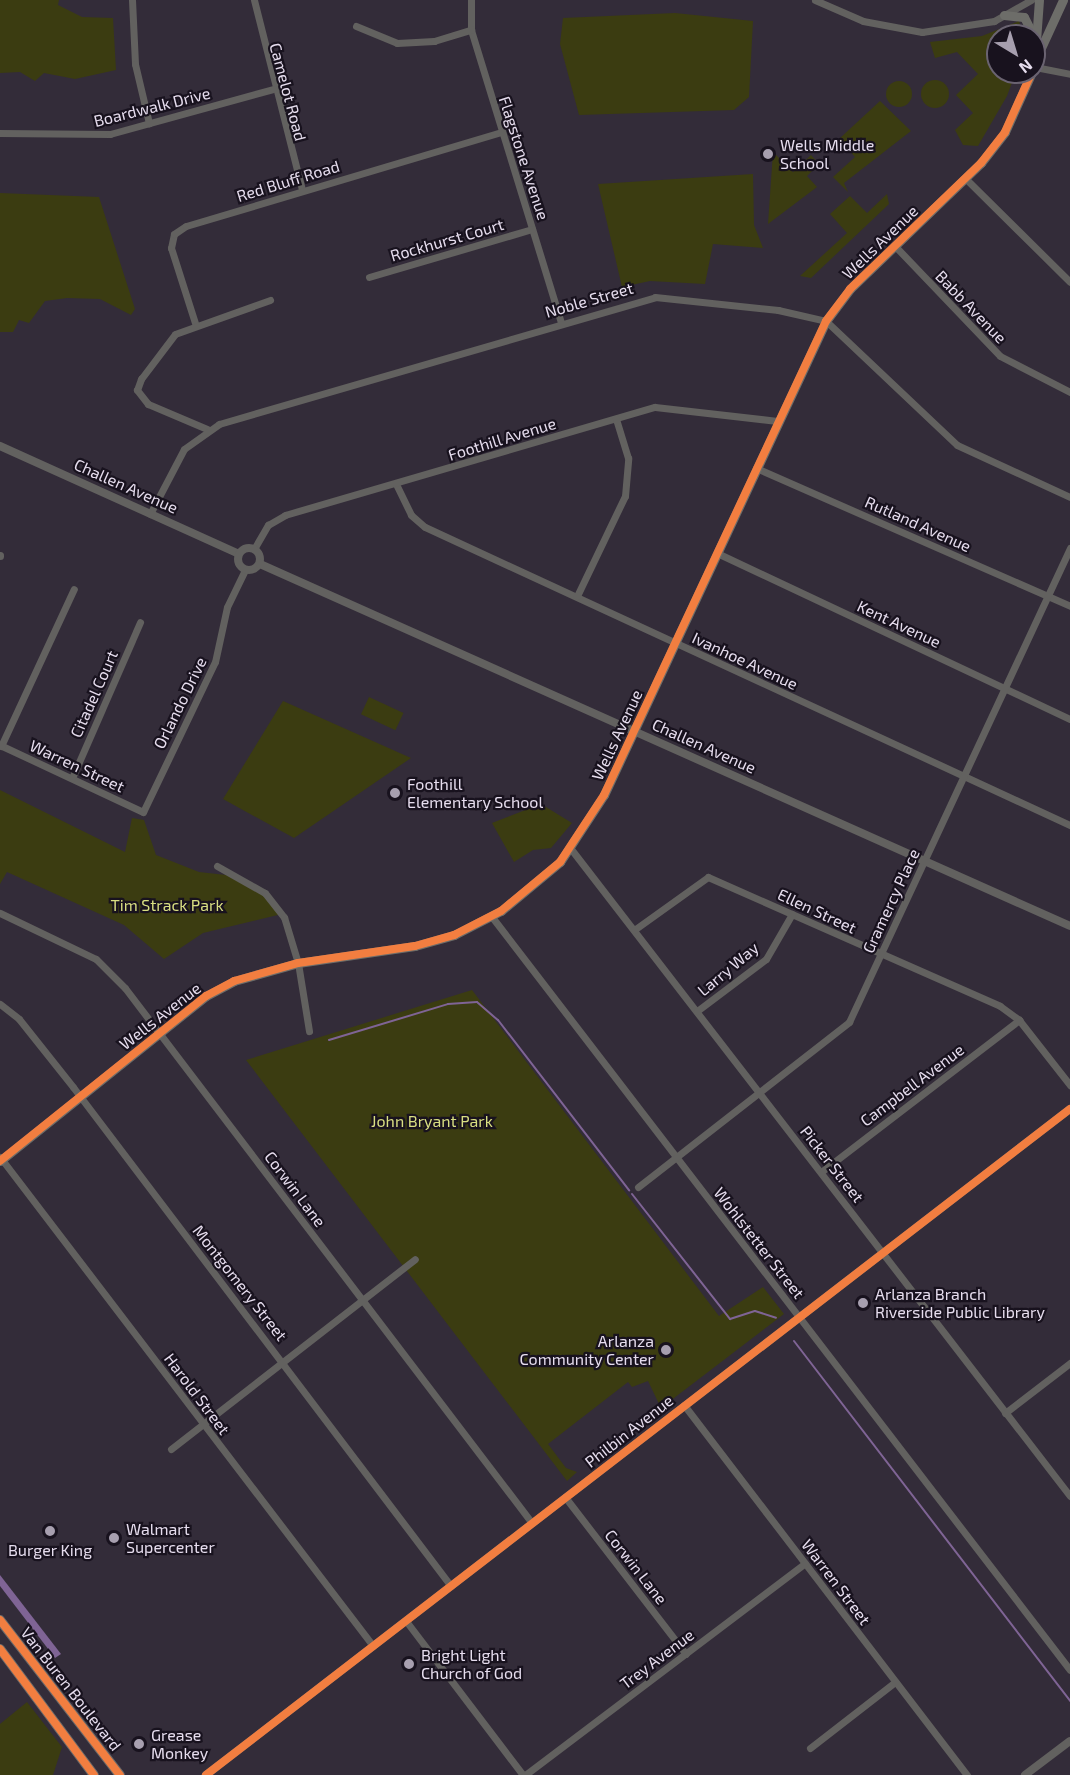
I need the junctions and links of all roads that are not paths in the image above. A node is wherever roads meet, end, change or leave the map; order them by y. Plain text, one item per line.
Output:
1 (132, 0) edge
2 (254, 0) edge
3 (471, 0) edge
4 (815, 0) edge
5 (1031, 0) edge
6 (1039, 0) edge
7 (1063, 0) edge
8 (1004, 15) junction
9 (1029, 24) edge
10 (1038, 24) edge
11 (356, 26) dead end
12 (471, 30) junction
13 (1046, 39) edge
14 (1046, 67) edge
15 (1070, 74) edge
16 (1027, 84) edge
17 (273, 89) junction
18 (149, 123) junction
19 (0, 132) edge
20 (501, 132) junction
21 (966, 179) junction
22 (302, 190) junction
23 (532, 229) junction
24 (894, 245) junction
25 (369, 277) dead end
26 (1070, 282) edge
27 (270, 300) dead end
28 (826, 321) junction
29 (561, 322) junction
30 (195, 323) junction
31 (1070, 392) edge
32 (616, 419) junction
33 (777, 421) junction
34 (207, 429) junction
35 (0, 446) edge
36 (756, 468) junction
37 (396, 484) junction
38 (1070, 497) edge
39 (150, 514) junction
40 (1070, 548) edge
41 (254, 549) junction
42 (239, 554) junction
43 (717, 554) junction
44 (260, 564) junction
45 (245, 570) junction
46 (74, 589) dead end
47 (1048, 595) junction
48 (577, 596) junction
49 (1070, 606) edge
50 (140, 622) dead end
51 (675, 643) junction
52 (1005, 688) junction
53 (1070, 719) edge
54 (634, 731) junction
55 (1, 746) edge
56 (964, 776) junction
57 (72, 778) junction
58 (143, 812) joint
59 (1070, 825) edge
60 (571, 849) junction
61 (924, 861) junction
62 (217, 866) dead end
63 (0, 914) edge
64 (792, 914) junction
65 (492, 917) junction
66 (1070, 926) edge
67 (634, 930) junction
68 (880, 955) junction
69 (298, 963) junction
70 (0, 1004) edge
71 (697, 1011) junction
72 (1019, 1020) junction
73 (309, 1031) dead end
74 (159, 1033) junction
75 (1070, 1085) edge
76 (758, 1091) junction
77 (80, 1096) junction
78 (1070, 1109) edge
79 (674, 1155) junction
80 (0, 1159) edge
81 (821, 1172) junction
82 (638, 1187) dead end
83 (883, 1253) junction
84 (415, 1259) dead end
85 (362, 1300) junction
86 (800, 1318) junction
87 (283, 1362) junction
88 (1070, 1363) edge
89 (684, 1405) junction
90 (1005, 1413) junction
91 (203, 1425) junction
92 (171, 1449) dead end
93 (1070, 1496) edge
94 (565, 1497) junction
95 (532, 1523) junction
96 (805, 1563) junction
97 (451, 1586) junction
98 (0, 1620) edge
99 (406, 1621) junction
100 (373, 1646) junction
101 (0, 1649) edge
102 (686, 1654) junction
103 (1070, 1670) edge
104 (895, 1682) junction
105 (1070, 1741) edge
106 (810, 1748) dead end
107 (94, 1775) edge
108 (120, 1775) edge
109 (206, 1775) edge
110 (524, 1775) edge
111 (967, 1775) edge
112 (1025, 1775) edge

1 - 18 street
2 - 17 street, Camelot Road
3 - 12 street, Flagstone Avenue
4 - 8 street
5 - 8 street
6 - 10 main road
7 - 13 main road
8 - 9 main road
11 - 12 street
12 - 20 street, Flagstone Avenue
14 - 15 street
16 - 21 main road, Wells Avenue
17 - 18 street, Boardwalk Drive
17 - 22 street, Camelot Road
18 - 19 street, Boardwalk Drive
20 - 22 street, Red Bluff Road
20 - 23 street, Flagstone Avenue
21 - 24 main road, Wells Avenue
21 - 26 street
22 - 30 street, Red Bluff Road
23 - 25 street, Rockhurst Court
23 - 29 street, Flagstone Avenue
24 - 28 main road, Wells Avenue
24 - 31 street, Babb Avenue
27 - 30 street
28 - 29 street, Noble Street
28 - 33 main road, Wells Avenue
28 - 38 street
29 - 34 street, Noble Street
30 - 34 street
32 - 33 street, Foothill Avenue
32 - 37 street, Foothill Avenue
32 - 48 street
33 - 36 main road, Wells Avenue
34 - 39 street, Noble Street
35 - 39 street, Challen Avenue
36 - 43 main road, Wells Avenue
36 - 47 street, Rutland Avenue
37 - 41 street, Foothill Avenue
37 - 48 street, Ivanhoe Avenue
39 - 42 street, Challen Avenue
40 - 47 street, Gramercy Place
41 - 42 street
41 - 44 street
42 - 45 street
43 - 51 main road, Wells Avenue
43 - 52 street, Kent Avenue
44 - 45 street
44 - 54 street, Challen Avenue
45 - 58 street, Orlando Drive
46 - 55 street
47 - 49 street, Rutland Avenue
47 - 52 street, Gramercy Place
48 - 51 street, Ivanhoe Avenue
50 - 57 street, Citadel Court
51 - 54 main road, Wells Avenue
51 - 56 street, Ivanhoe Avenue
52 - 53 street, Kent Avenue
52 - 56 street, Gramercy Place
54 - 60 main road, Wells Avenue
54 - 61 street, Challen Avenue
55 - 57 street, Warren Street
56 - 59 street, Ivanhoe Avenue
56 - 61 street, Gramercy Place
57 - 58 street, Warren Street
60 - 65 main road, Wells Avenue
60 - 67 street, Picker Street
61 - 66 street, Challen Avenue
61 - 68 street, Gramercy Place
62 - 69 street
63 - 74 street, Corwin Lane
64 - 67 street, Ellen Street
64 - 68 street, Ellen Street
64 - 71 street, Larry Way
65 - 69 main road, Wells Avenue
65 - 79 street, Wohlstetter Street
67 - 71 street, Picker Street
68 - 72 street, Ellen Street
68 - 76 street, Gramercy Place
69 - 73 street
69 - 74 main road, Wells Avenue
70 - 77 street, Montgomery Street
71 - 76 street, Picker Street
72 - 75 street, Ellen Street
72 - 81 street, Campbell Avenue
74 - 77 main road, Wells Avenue
74 - 85 street, Corwin Lane
76 - 79 street, Gramercy Place
76 - 81 street, Picker Street
77 - 80 main road, Wells Avenue
77 - 87 street, Montgomery Street
78 - 83 street, Philbin Avenue
79 - 82 street, Gramercy Place
79 - 86 street, Wohlstetter Street
80 - 91 street, Harold Street
81 - 83 street, Picker Street
83 - 86 street, Philbin Avenue
83 - 90 street, Picker Street
84 - 85 street
85 - 87 street
85 - 95 street, Corwin Lane
86 - 89 street, Philbin Avenue
86 - 103 street, Wohlstetter Street
87 - 91 street
87 - 97 street, Montgomery Street
88 - 90 street
89 - 94 street, Philbin Avenue
89 - 96 street, Warren Street
90 - 93 street, Picker Street
91 - 92 street
91 - 100 street, Harold Street
94 - 95 street, Philbin Avenue
94 - 102 street, Corwin Lane
95 - 97 street, Philbin Avenue
96 - 102 street, Trey Avenue
96 - 104 street, Warren Street
97 - 99 street, Philbin Avenue
98 - 108 main road, Van Buren Boulevard
99 - 100 street, Philbin Avenue
99 - 110 street
100 - 109 street, Philbin Avenue
101 - 107 main road, Van Buren Boulevard
102 - 110 street, Trey Avenue
104 - 106 street
104 - 111 street, Warren Street
105 - 112 street

